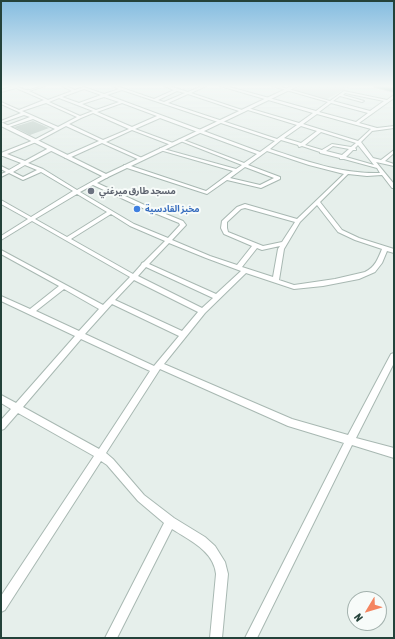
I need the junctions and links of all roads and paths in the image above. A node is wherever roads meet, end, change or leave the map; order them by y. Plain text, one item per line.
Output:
1 (21, 116) edge
2 (30, 116) edge
3 (76, 116) edge
4 (85, 116) edge
5 (103, 116) edge
6 (161, 116) joint
7 (200, 116) edge
8 (233, 116) edge
9 (269, 116) edge
10 (311, 116) edge
11 (330, 116) edge
12 (368, 116) edge
13 (34, 117) junction
14 (80, 118) junction
15 (219, 122) junction
16 (357, 123) junction
17 (2, 124) edge
18 (301, 124) junction
19 (67, 125) junction
20 (394, 127) edge
21 (59, 129) junction
22 (131, 129) junction
23 (376, 129) junction
24 (321, 130) junction
25 (200, 131) junction
26 (180, 140) junction
27 (279, 140) junction
28 (35, 141) junction
29 (102, 142) junction
30 (358, 142) junction
31 (172, 144) junction
32 (300, 146) junction
33 (51, 149) junction
34 (162, 149) junction
35 (267, 149) junction
36 (351, 149) junction
37 (394, 151) edge
38 (322, 152) junction
39 (365, 152) junction
40 (3, 153) edge
41 (261, 154) junction
42 (67, 157) junction
43 (342, 158) junction
44 (140, 159) junction
45 (371, 159) junction
46 (26, 162) junction
47 (381, 162) junction
48 (246, 165) junction
49 (394, 165) edge
50 (126, 166) junction
51 (1, 167) edge
52 (377, 167) junction
53 (41, 170) junction
54 (10, 171) junction
55 (238, 171) junction
56 (346, 174) junction
57 (383, 174) junction
58 (1, 176) edge
59 (106, 176) junction
60 (227, 179) junction
61 (93, 183) junction
62 (394, 187) edge
63 (77, 191) junction
64 (1, 202) edge
65 (318, 202) junction
66 (109, 213) junction
67 (31, 219) junction
68 (298, 221) junction
69 (1, 238) edge
70 (68, 239) junction
71 (168, 241) junction
72 (283, 244) junction
73 (255, 246) junction
74 (385, 248) junction
75 (394, 251) edge
76 (1, 252) edge
77 (144, 264) junction
78 (241, 269) junction
79 (134, 277) junction
80 (276, 281) junction
81 (63, 286) junction
82 (217, 297) junction
83 (1, 298) edge
84 (110, 301) junction
85 (104, 308) junction
86 (203, 311) junction
87 (30, 312) junction
88 (80, 335) junction
89 (184, 335) junction
90 (394, 356) edge
91 (157, 367) junction
92 (1, 399) edge
93 (17, 408) junction
94 (1, 426) edge
95 (350, 440) junction
96 (394, 453) edge
97 (101, 455) junction
98 (170, 522) junction
99 (1, 606) edge
100 (111, 638) edge
101 (216, 638) edge
102 (251, 638) edge

1 - 17 street
2 - 13 street
3 - 14 street
4 - 14 street
5 - 22 street
6 - 22 street
6 - 25 street
7 - 15 street
8 - 15 street
9 - 18 street
10 - 18 street
11 - 16 street
12 - 16 street
13 - 17 street
13 - 21 street
14 - 19 street
15 - 25 street
15 - 27 street
16 - 23 street
17 - 28 street
18 - 24 street
18 - 27 street
19 - 21 street
19 - 29 street
20 - 23 street
21 - 28 street
22 - 29 street
22 - 31 street
23 - 30 street
24 - 30 street
24 - 32 street
25 - 26 street
25 - 41 street
26 - 31 street
26 - 48 street
27 - 32 street
27 - 35 street
28 - 33 street
28 - 40 street
29 - 42 street
29 - 44 street
30 - 36 street
30 - 39 street
31 - 34 street
32 - 38 street
33 - 42 street
33 - 46 street
34 - 44 street
34 - 55 street
35 - 41 street
35 - 56 street
36 - 38 street
36 - 39 street
36 - 43 street
37 - 47 street
38 - 43 street
39 - 45 street
40 - 46 street
41 - 48 street
42 - 59 street
43 - 52 street
44 - 50 street
45 - 47 street
45 - 52 street
46 - 53 street
46 - 54 street
47 - 49 street
48 - 55 street
48 - 60 street
50 - 59 street
50 - 60 street
51 - 54 street
52 - 57 street
53 - 54 street
53 - 63 street
54 - 58 street
55 - 60 street
56 - 57 street
56 - 65 street
57 - 62 street
59 - 61 street
61 - 63 street
61 - 71 street
63 - 66 street
63 - 67 street
64 - 67 street
65 - 68 street
65 - 74 street
66 - 70 street
66 - 71 street
67 - 69 street
67 - 70 street
68 - 72 street
68 - 73 street
70 - 79 street
71 - 77 street
71 - 78 street
72 - 73 street
72 - 80 street
73 - 78 street
74 - 75 street
74 - 80 street
76 - 81 street
77 - 79 street
77 - 82 street
78 - 80 street
78 - 82 street
79 - 84 street
79 - 86 street
81 - 85 street
81 - 87 street
82 - 86 street
83 - 87 street
84 - 85 street
84 - 89 street
85 - 88 street
86 - 89 street
87 - 88 street
88 - 91 street
88 - 93 street
89 - 91 street
90 - 95 street
91 - 95 street
91 - 97 street
92 - 93 street
93 - 94 street
93 - 97 street
95 - 96 street
95 - 102 street
97 - 98 street
97 - 99 street
98 - 100 street
98 - 101 street

